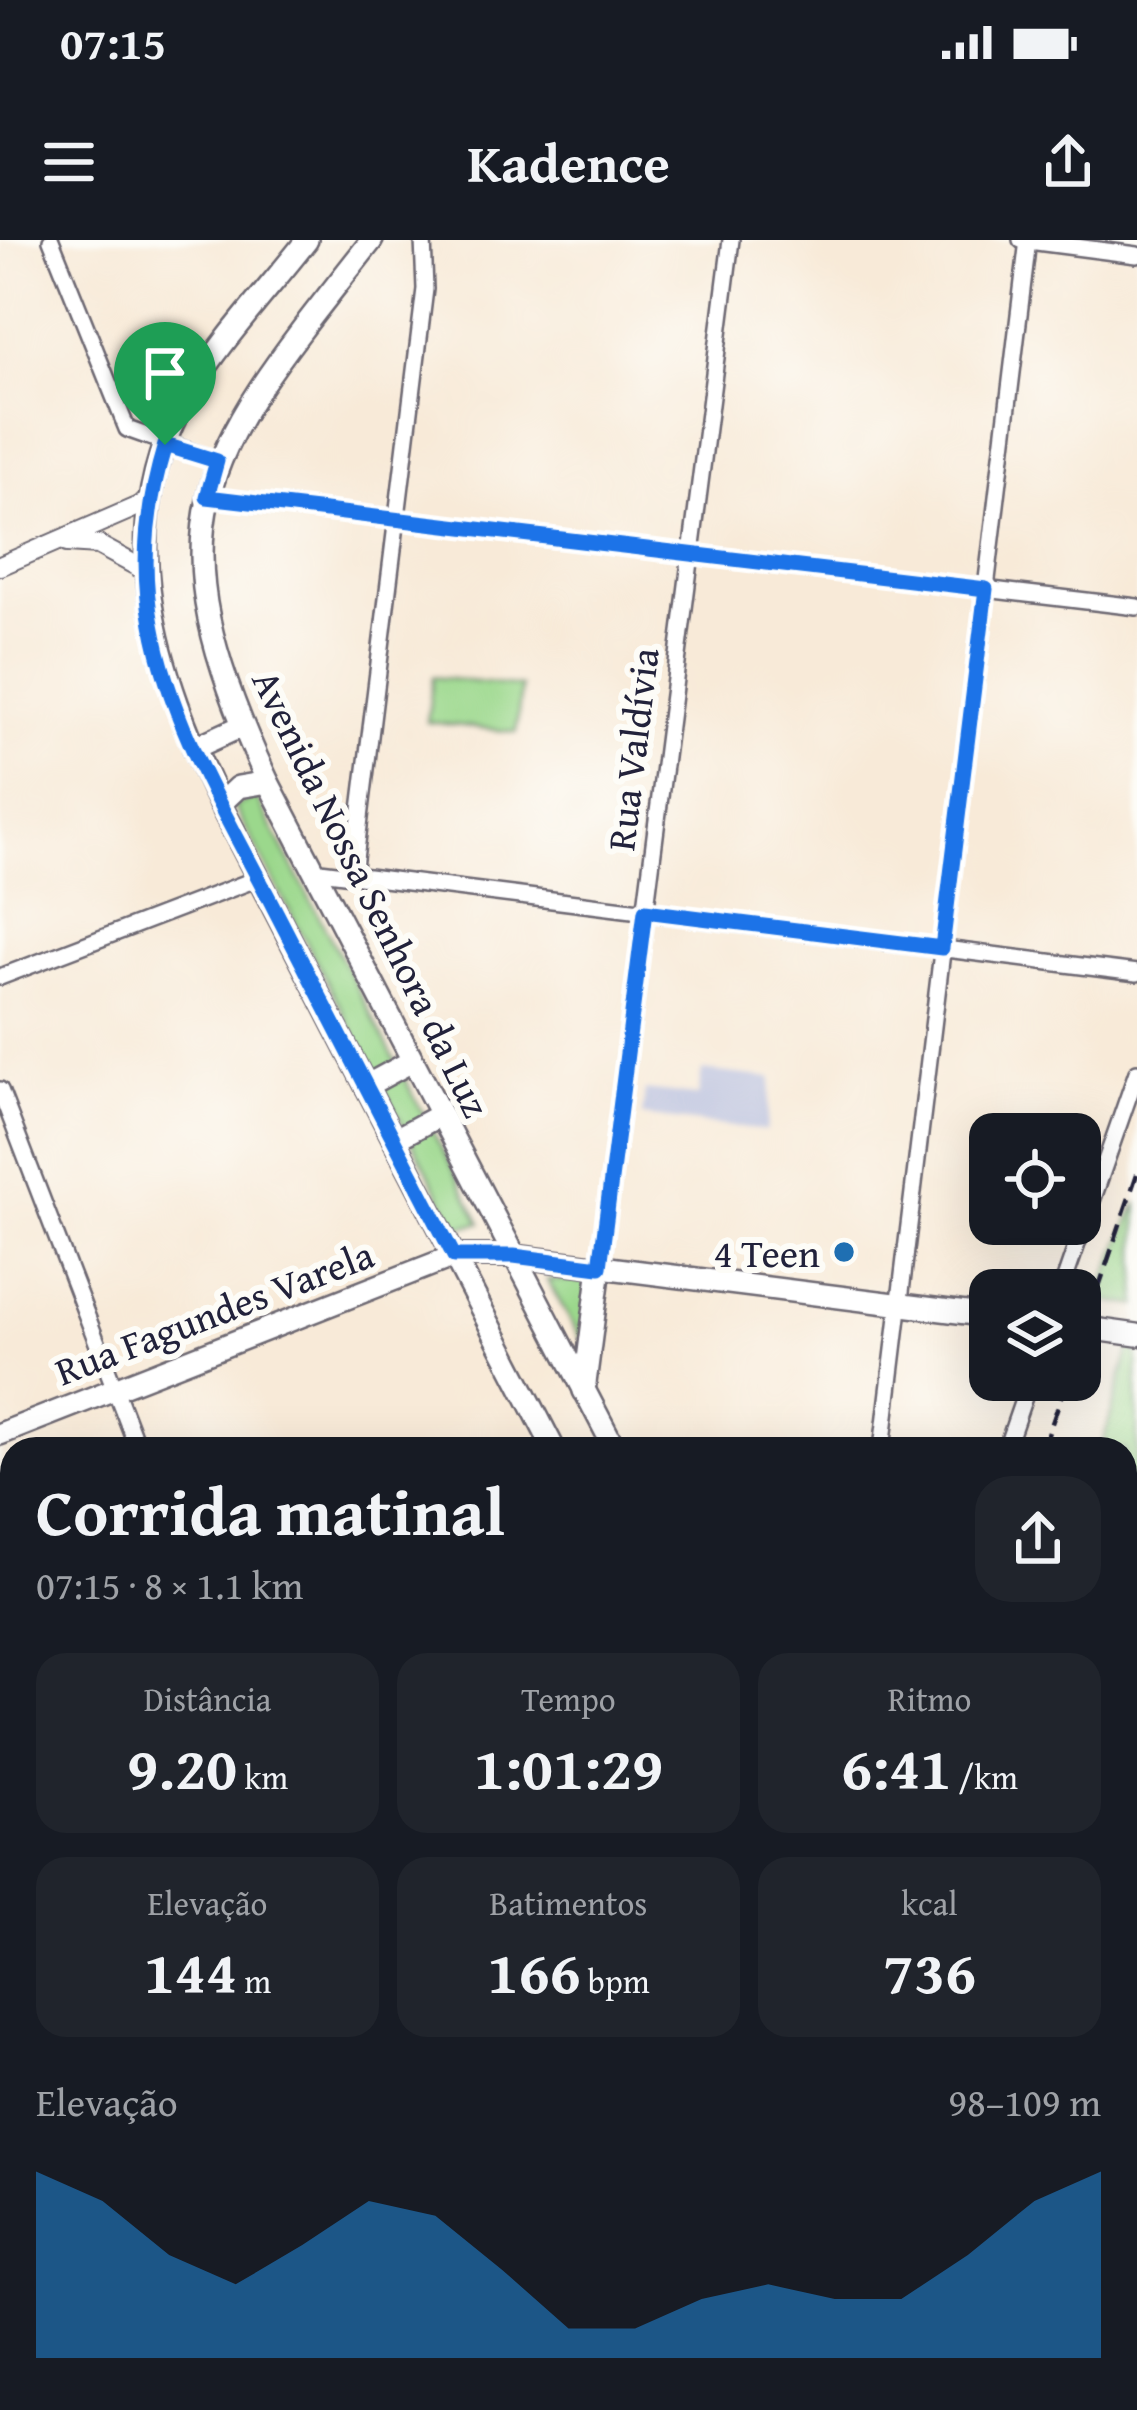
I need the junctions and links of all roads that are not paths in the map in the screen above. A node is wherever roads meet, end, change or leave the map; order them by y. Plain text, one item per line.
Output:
1 (51, 240) edge
2 (307, 240) edge
3 (372, 240) edge
4 (423, 240) edge
5 (731, 240) edge
6 (1025, 240) edge
7 (1137, 255) edge
8 (165, 445) junction
9 (217, 461) junction
10 (207, 497) junction
11 (150, 501) junction
12 (397, 519) junction
13 (62, 544) junction
14 (691, 554) junction
15 (0, 566) edge
16 (146, 571) junction
17 (986, 589) junction
18 (1137, 607) edge
19 (242, 726) junction
20 (194, 748) junction
21 (268, 782) junction
22 (220, 804) junction
23 (312, 869) junction
24 (353, 874) junction
25 (259, 878) junction
26 (645, 911) junction
27 (942, 948) junction
28 (1137, 973) edge
29 (0, 977) edge
30 (412, 1061) junction
31 (1137, 1072) edge
32 (366, 1086) junction
33 (0, 1090) edge
34 (440, 1115) junction
35 (394, 1140) junction
36 (454, 1256) junction
37 (514, 1256) junction
38 (600, 1267) junction
39 (1067, 1269) edge
40 (899, 1304) junction
41 (969, 1313) edge
42 (1101, 1330) edge
43 (1137, 1335) edge
44 (115, 1389) junction
45 (584, 1390) junction
46 (1023, 1401) edge
47 (0, 1434) edge
48 (133, 1437) edge
49 (548, 1437) edge
50 (609, 1437) edge
51 (883, 1437) edge
52 (1010, 1437) edge

1 - 8 street
2 - 8 main road
3 - 9 main road, Avenida Nossa Senhora da Luz
4 - 12 street
5 - 14 street, Rua Valdívia
6 - 7 street
6 - 17 street
8 - 9 street
8 - 11 main road
9 - 10 main road, Avenida Nossa Senhora da Luz
10 - 12 street
10 - 19 main road, Avenida Nossa Senhora da Luz
11 - 13 street
11 - 16 main road
12 - 14 street
12 - 24 street
13 - 15 street
13 - 16 street
14 - 17 street
14 - 26 street, Rua Valdívia
16 - 20 main road
17 - 18 street
17 - 27 street
19 - 20 main road
19 - 21 main road, Avenida Nossa Senhora da Luz
20 - 22 main road
21 - 22 main road
21 - 23 main road, Avenida Nossa Senhora da Luz
22 - 25 main road
23 - 24 street
23 - 30 main road, Avenida Nossa Senhora da Luz
24 - 26 street
25 - 29 street
25 - 32 main road
26 - 27 street
26 - 38 street, Rua Valdívia
27 - 28 street
27 - 40 street
30 - 32 main road
30 - 34 main road, Avenida Nossa Senhora da Luz
31 - 39 street
32 - 35 main road
33 - 44 street
34 - 35 main road
34 - 37 main road, Avenida Nossa Senhora da Luz
35 - 36 main road
36 - 37 main road
36 - 44 main road, Rua Fagundes Varela
36 - 49 main road
37 - 38 main road
37 - 45 main road, Avenida Nossa Senhora da Luz
38 - 40 main road
38 - 45 main road
40 - 41 main road
40 - 51 street
42 - 43 main road
44 - 47 main road, Rua Fagundes Varela
44 - 48 street
45 - 50 main road, Avenida Nossa Senhora da Luz
46 - 52 street

